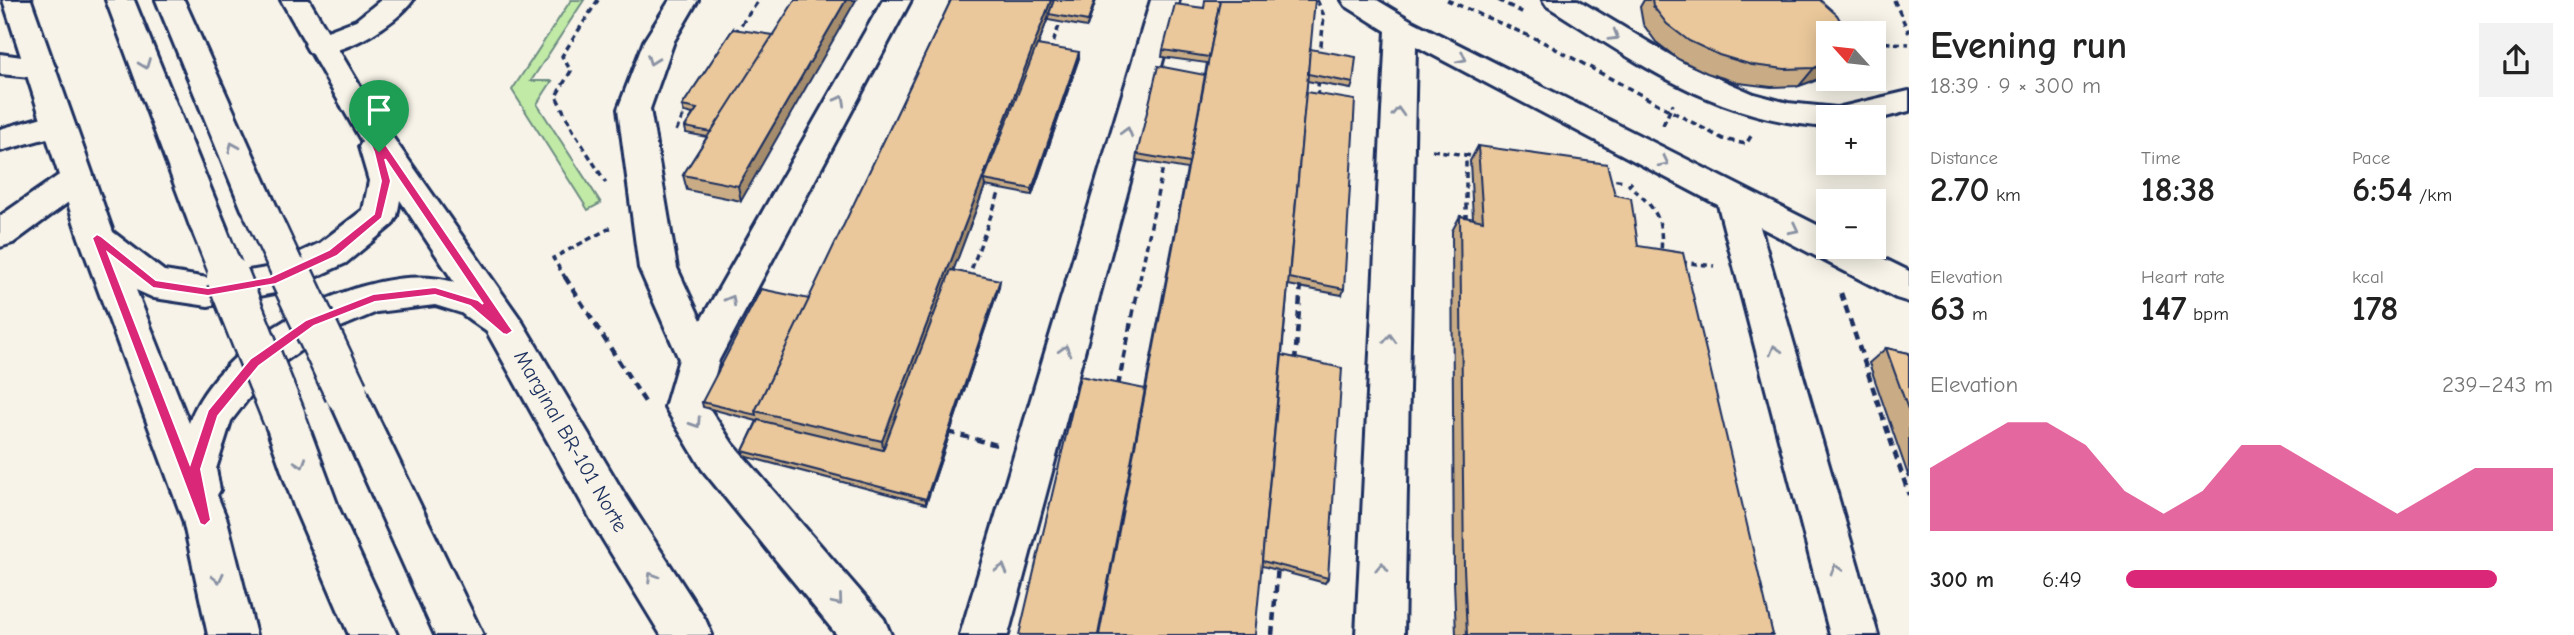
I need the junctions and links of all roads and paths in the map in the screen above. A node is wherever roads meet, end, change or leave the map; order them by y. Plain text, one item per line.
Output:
1 (17, 0) edge
2 (120, 0) edge
3 (170, 0) edge
4 (295, 0) edge
5 (398, 0) edge
6 (684, 0) edge
7 (760, 0) edge
8 (897, 0) edge
9 (1165, 0) edge
10 (1317, 0) edge
11 (1356, 0) edge
12 (1557, 0) edge
13 (1894, 0) edge
14 (1064, 13) edge
15 (1401, 27) junction
16 (1545, 33) dead end
17 (1909, 33) edge
18 (732, 37) edge
19 (1541, 41) dead end
20 (1886, 43) edge
21 (1909, 44) edge
22 (320, 45) junction
23 (0, 64) edge
24 (1045, 64) edge
25 (40, 68) junction
26 (691, 101) edge
27 (1909, 101) edge
28 (1316, 106) edge
29 (1886, 106) edge
30 (1670, 111) dead end
31 (1816, 116) edge
32 (366, 123) junction
33 (57, 124) junction
34 (0, 140) edge
35 (671, 142) dead end
36 (1648, 154) junction
37 (1165, 158) edge
38 (1480, 158) edge
39 (1604, 178) edge
40 (77, 180) junction
41 (1004, 180) edge
42 (1632, 182) junction
43 (1734, 198) junction
44 (1478, 223) edge
45 (0, 234) edge
46 (97, 238) junction
47 (1661, 260) edge
48 (1674, 261) edge
49 (1753, 270) junction
50 (1837, 280) dead end
51 (1301, 281) edge
52 (967, 283) edge
53 (1909, 288) edge
54 (507, 331) junction
55 (699, 359) junction
56 (1295, 363) edge
57 (1867, 369) junction
58 (1877, 371) dead end
59 (1115, 399) edge
60 (381, 470) junction
61 (1909, 495) edge
62 (317, 509) junction
63 (205, 520) junction
64 (1279, 553) edge
65 (232, 635) edge
66 (354, 635) edge
67 (373, 635) edge
68 (459, 635) edge
69 (486, 635) edge
70 (688, 635) edge
71 (867, 635) edge
72 (984, 635) edge
73 (1272, 635) edge
74 (1380, 635) edge
75 (1854, 635) edge

1 - 25 main road
2 -> 62 main road, bridge
60 -> 3 main road, bridge
4 - 22 main road, Marginal BR-101 Norte
5 - 22 main road
6 -> 55 main road
7 - 18 path
55 -> 8 main road
72 -> 9 main road
10 - 28 path
11 - 15 main road
12 -> 31 main road
13 - 17 path
14 - 24 path
15 -> 36 main road
74 -> 15 main road
16 - 19 path
20 - 21 path
22 - 32 main road, Marginal BR-101 Norte
23 - 25 main road
25 - 33 main road
26 - 35 path
27 - 29 main road
30 - 36 path
32 - 46 main road
32 - 54 main road, Marginal BR-101 Norte
33 - 34 main road
33 - 40 main road
36 - 42 path
36 -> 43 main road
37 - 59 path
38 - 44 path
39 - 42 path
40 - 45 main road
40 - 46 main road
41 - 52 path
42 - 47 path
43 - 49 main road
43 -> 53 main road
46 - 63 main road
48 - 49 path
75 -> 49 main road
50 - 57 path
51 - 56 path
54 - 63 main road
70 -> 54 main road, Marginal BR-101 Norte
55 -> 71 main road
57 - 58 path
57 - 61 path
60 - 68 main road
60 - 69 main road
62 - 66 main road
62 - 67 main road
63 -> 65 main road
64 - 73 path

